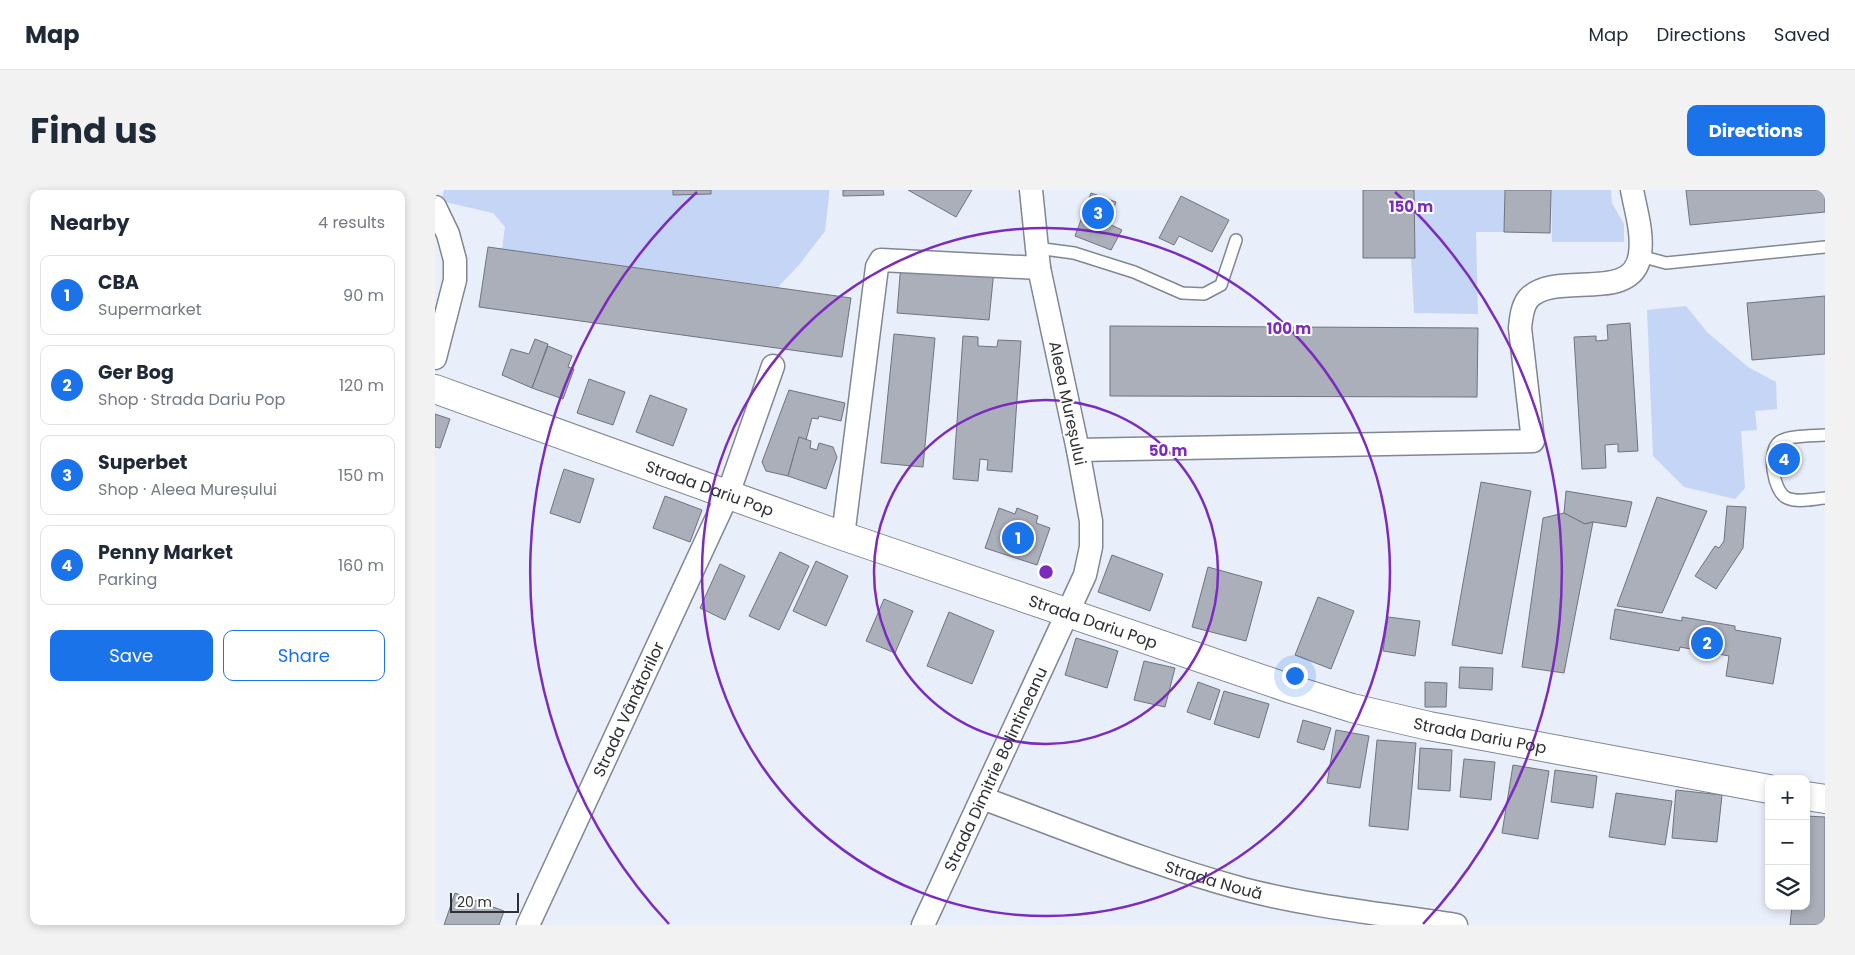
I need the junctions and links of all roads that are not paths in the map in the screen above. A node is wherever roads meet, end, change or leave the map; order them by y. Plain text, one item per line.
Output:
1 (1031, 190) edge
2 (1632, 190) edge
3 (435, 208) edge
4 (1236, 240) dead end
5 (1825, 247) edge
6 (1640, 256) junction
7 (1037, 258) junction
8 (435, 358) edge
9 (773, 366) dead end
10 (435, 389) edge
11 (1825, 435) edge
12 (1078, 450) junction
13 (728, 494) junction
14 (1825, 498) edge
15 (843, 536) junction
16 (1069, 612) junction
17 (1765, 788) edge
18 (1810, 797) edge
19 (982, 798) junction
20 (1825, 799) edge
21 (528, 925) edge
22 (923, 925) edge
23 (1456, 925) edge

1 - 7 street, Aleea Mureșului
2 - 6 street
3 - 8 street
4 - 7 lane
5 - 6 lane
6 - 12 street
7 - 12 street, Aleea Mureșului
7 - 15 street
9 - 13 street, Strada Vânătorilor
10 - 13 street, Strada Dariu Pop
11 - 14 lane
12 - 16 street, Aleea Mureșului
13 - 15 street, Strada Dariu Pop
13 - 21 street, Strada Vânătorilor
15 - 16 street, Strada Dariu Pop
16 - 17 street, Strada Dariu Pop
16 - 19 street, Strada Dimitrie Bolintineanu
18 - 20 street
19 - 22 street, Strada Dimitrie Bolintineanu
19 - 23 street, Strada Nouă

